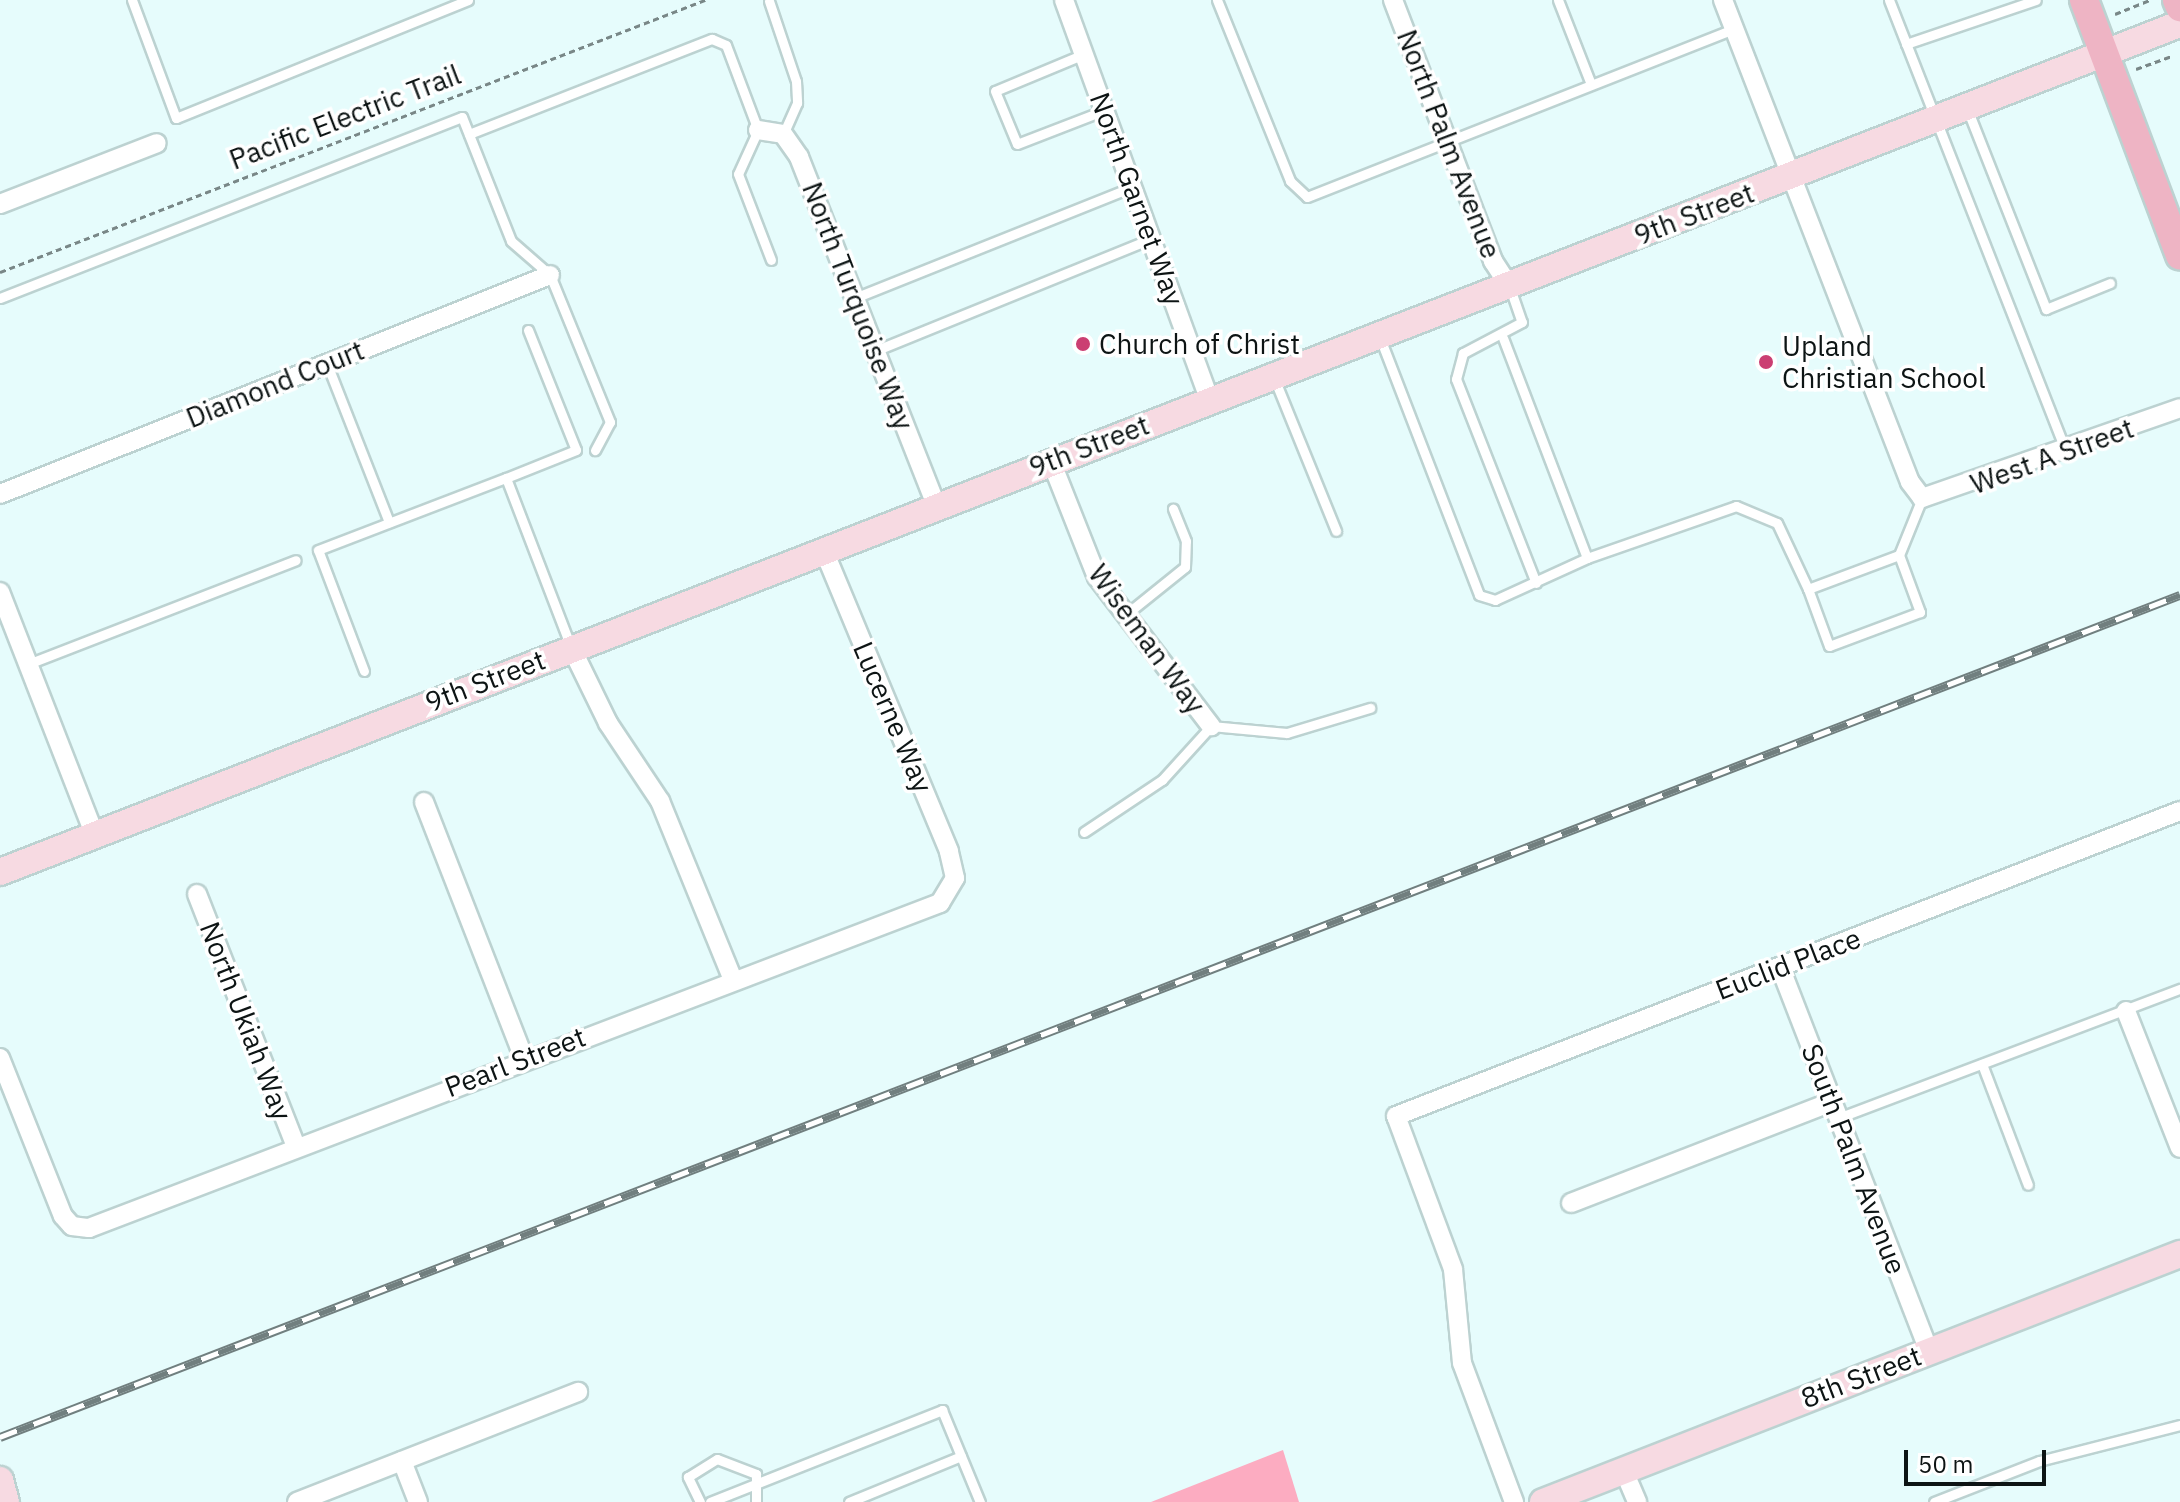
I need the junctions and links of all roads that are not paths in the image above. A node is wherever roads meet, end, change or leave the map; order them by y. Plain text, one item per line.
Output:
1 (132, 0) edge
2 (468, 0) edge
3 (1064, 0) edge
4 (1217, 0) edge
5 (1393, 0) edge
6 (1558, 0) edge
7 (1723, 0) edge
8 (1889, 0) edge
9 (2036, 0) edge
10 (2084, 0) edge
11 (2177, 0) edge
12 (769, 1) edge
13 (2180, 7) edge
14 (2180, 24) edge
15 (1734, 29) junction
16 (1906, 44) junction
17 (1084, 54) junction
18 (2104, 55) junction
19 (1591, 84) junction
20 (1967, 108) junction
21 (1105, 110) junction
22 (1936, 120) junction
23 (758, 130) junction
24 (469, 134) junction
25 (783, 134) junction
26 (157, 143) dead end
27 (1448, 144) junction
28 (1791, 177) junction
29 (1132, 187) junction
30 (0, 204) edge
31 (1151, 239) junction
32 (2180, 256) edge
33 (771, 260) dead end
34 (550, 275) junction
35 (2110, 283) dead end
36 (1509, 286) junction
37 (857, 297) junction
38 (0, 298) edge
39 (528, 330) dead end
40 (1379, 335) junction
41 (1503, 338) junction
42 (877, 350) junction
43 (327, 364) junction
44 (1272, 375) junction
45 (1209, 399) junction
46 (2180, 408) edge
47 (595, 450) dead end
48 (2067, 452) junction
49 (1051, 461) junction
50 (506, 478) junction
51 (0, 494) edge
52 (1922, 498) junction
53 (936, 505) junction
54 (1173, 508) dead end
55 (389, 522) junction
56 (1336, 531) dead end
57 (823, 548) junction
58 (1899, 555) junction
59 (1587, 558) junction
60 (296, 560) dead end
61 (1536, 583) junction
62 (1808, 589) junction
63 (0, 592) edge
64 (1124, 616) junction
65 (571, 647) junction
66 (28, 664) junction
67 (364, 671) dead end
68 (1370, 708) dead end
69 (1211, 726) junction
70 (424, 802) dead end
71 (2180, 811) edge
72 (1084, 832) dead end
73 (94, 833) junction
74 (0, 872) edge
75 (952, 888) joint
76 (197, 894) dead end
77 (1780, 967) junction
78 (732, 977) junction
79 (2180, 989) edge
80 (2126, 1011) junction
81 (0, 1058) edge
82 (524, 1059) junction
83 (1982, 1064) junction
84 (1835, 1110) junction
85 (296, 1147) junction
86 (2180, 1148) edge
87 (2028, 1185) dead end
88 (1571, 1203) dead end
89 (2180, 1254) edge
90 (1929, 1351) junction
91 (578, 1392) dead end
92 (2180, 1425) edge
93 (961, 1456) junction
94 (402, 1461) junction
95 (1624, 1471) junction
96 (0, 1480) edge
97 (752, 1486) junction
98 (6, 1502) edge
99 (297, 1502) edge
100 (418, 1502) edge
101 (700, 1502) edge
102 (710, 1502) edge
103 (756, 1502) edge
104 (849, 1502) edge
105 (980, 1502) edge
106 (1514, 1502) edge
107 (1543, 1502) edge
108 (1637, 1502) edge
109 (1934, 1502) edge

1 - 2 lane
3 - 17 street, North Garnet Way
4 - 27 lane
5 - 27 street, North Palm Avenue
6 - 19 lane
7 - 15 street
8 - 16 lane
9 - 16 lane
10 - 18 main road
11 - 13 main road
12 - 25 lane
14 - 18 street, 9th Street
15 - 19 lane
15 - 28 street
16 - 22 lane
17 - 21 street, North Garnet Way
17 - 21 lane
18 - 20 street, 9th Street
18 - 32 main road
19 - 27 lane
20 - 22 street, 9th Street
20 - 35 lane
21 - 29 street, North Garnet Way
22 - 28 street, 9th Street
22 - 48 lane
23 - 24 lane
23 - 25 street
23 - 33 lane
24 - 34 lane
24 - 38 lane
25 - 37 street, North Turquoise Way
26 - 30 street
27 - 36 street, North Palm Avenue
28 - 36 street, 9th Street
28 - 52 street
29 - 31 street, North Garnet Way
29 - 37 lane
31 - 42 lane
31 - 45 street, North Garnet Way
34 - 43 street, Diamond Court
34 - 47 lane
36 - 40 street, 9th Street
36 - 41 lane
37 - 42 street, North Turquoise Way
39 - 50 lane
40 - 44 street, 9th Street
40 - 61 lane
41 - 59 lane
41 - 61 lane
42 - 53 street, North Turquoise Way
43 - 51 street, Diamond Court
43 - 55 lane
44 - 45 street, 9th Street
44 - 56 lane
45 - 49 street, 9th Street
46 - 48 street, West A Street
48 - 52 street, West A Street
49 - 53 street, 9th Street
49 - 64 street, Wiseman Way
50 - 55 lane
50 - 65 lane
52 - 58 lane
53 - 57 street, 9th Street
54 - 64 lane
55 - 67 lane
57 - 65 street, 9th Street
57 - 75 street, Lucerne Way
58 - 62 lane
58 - 62 lane
59 - 61 lane
59 - 62 lane
60 - 66 lane
63 - 66 street
64 - 69 street, Wiseman Way
65 - 73 street, 9th Street
65 - 78 street
66 - 73 street
68 - 69 lane
69 - 72 lane
70 - 82 street
71 - 77 street, Euclid Place
73 - 74 street, 9th Street
75 - 78 street, Pearl Street
76 - 85 street, North Ukiah Way
77 - 84 street, South Palm Avenue
77 - 106 street, Euclid Place
78 - 82 street, Pearl Street
79 - 80 lane
80 - 83 lane
80 - 86 street
81 - 85 street, Pearl Street
82 - 85 street, Pearl Street
83 - 84 lane
83 - 87 lane
84 - 88 street
84 - 90 street, South Palm Avenue
89 - 90 street, 8th Street
90 - 95 street, 8th Street
91 - 94 street
92 - 109 lane
93 - 97 lane
93 - 104 lane
93 - 105 lane
94 - 99 street
94 - 100 street
95 - 107 street, 8th Street
95 - 108 street
96 - 98 street
97 - 101 lane
97 - 102 lane
97 - 103 lane

